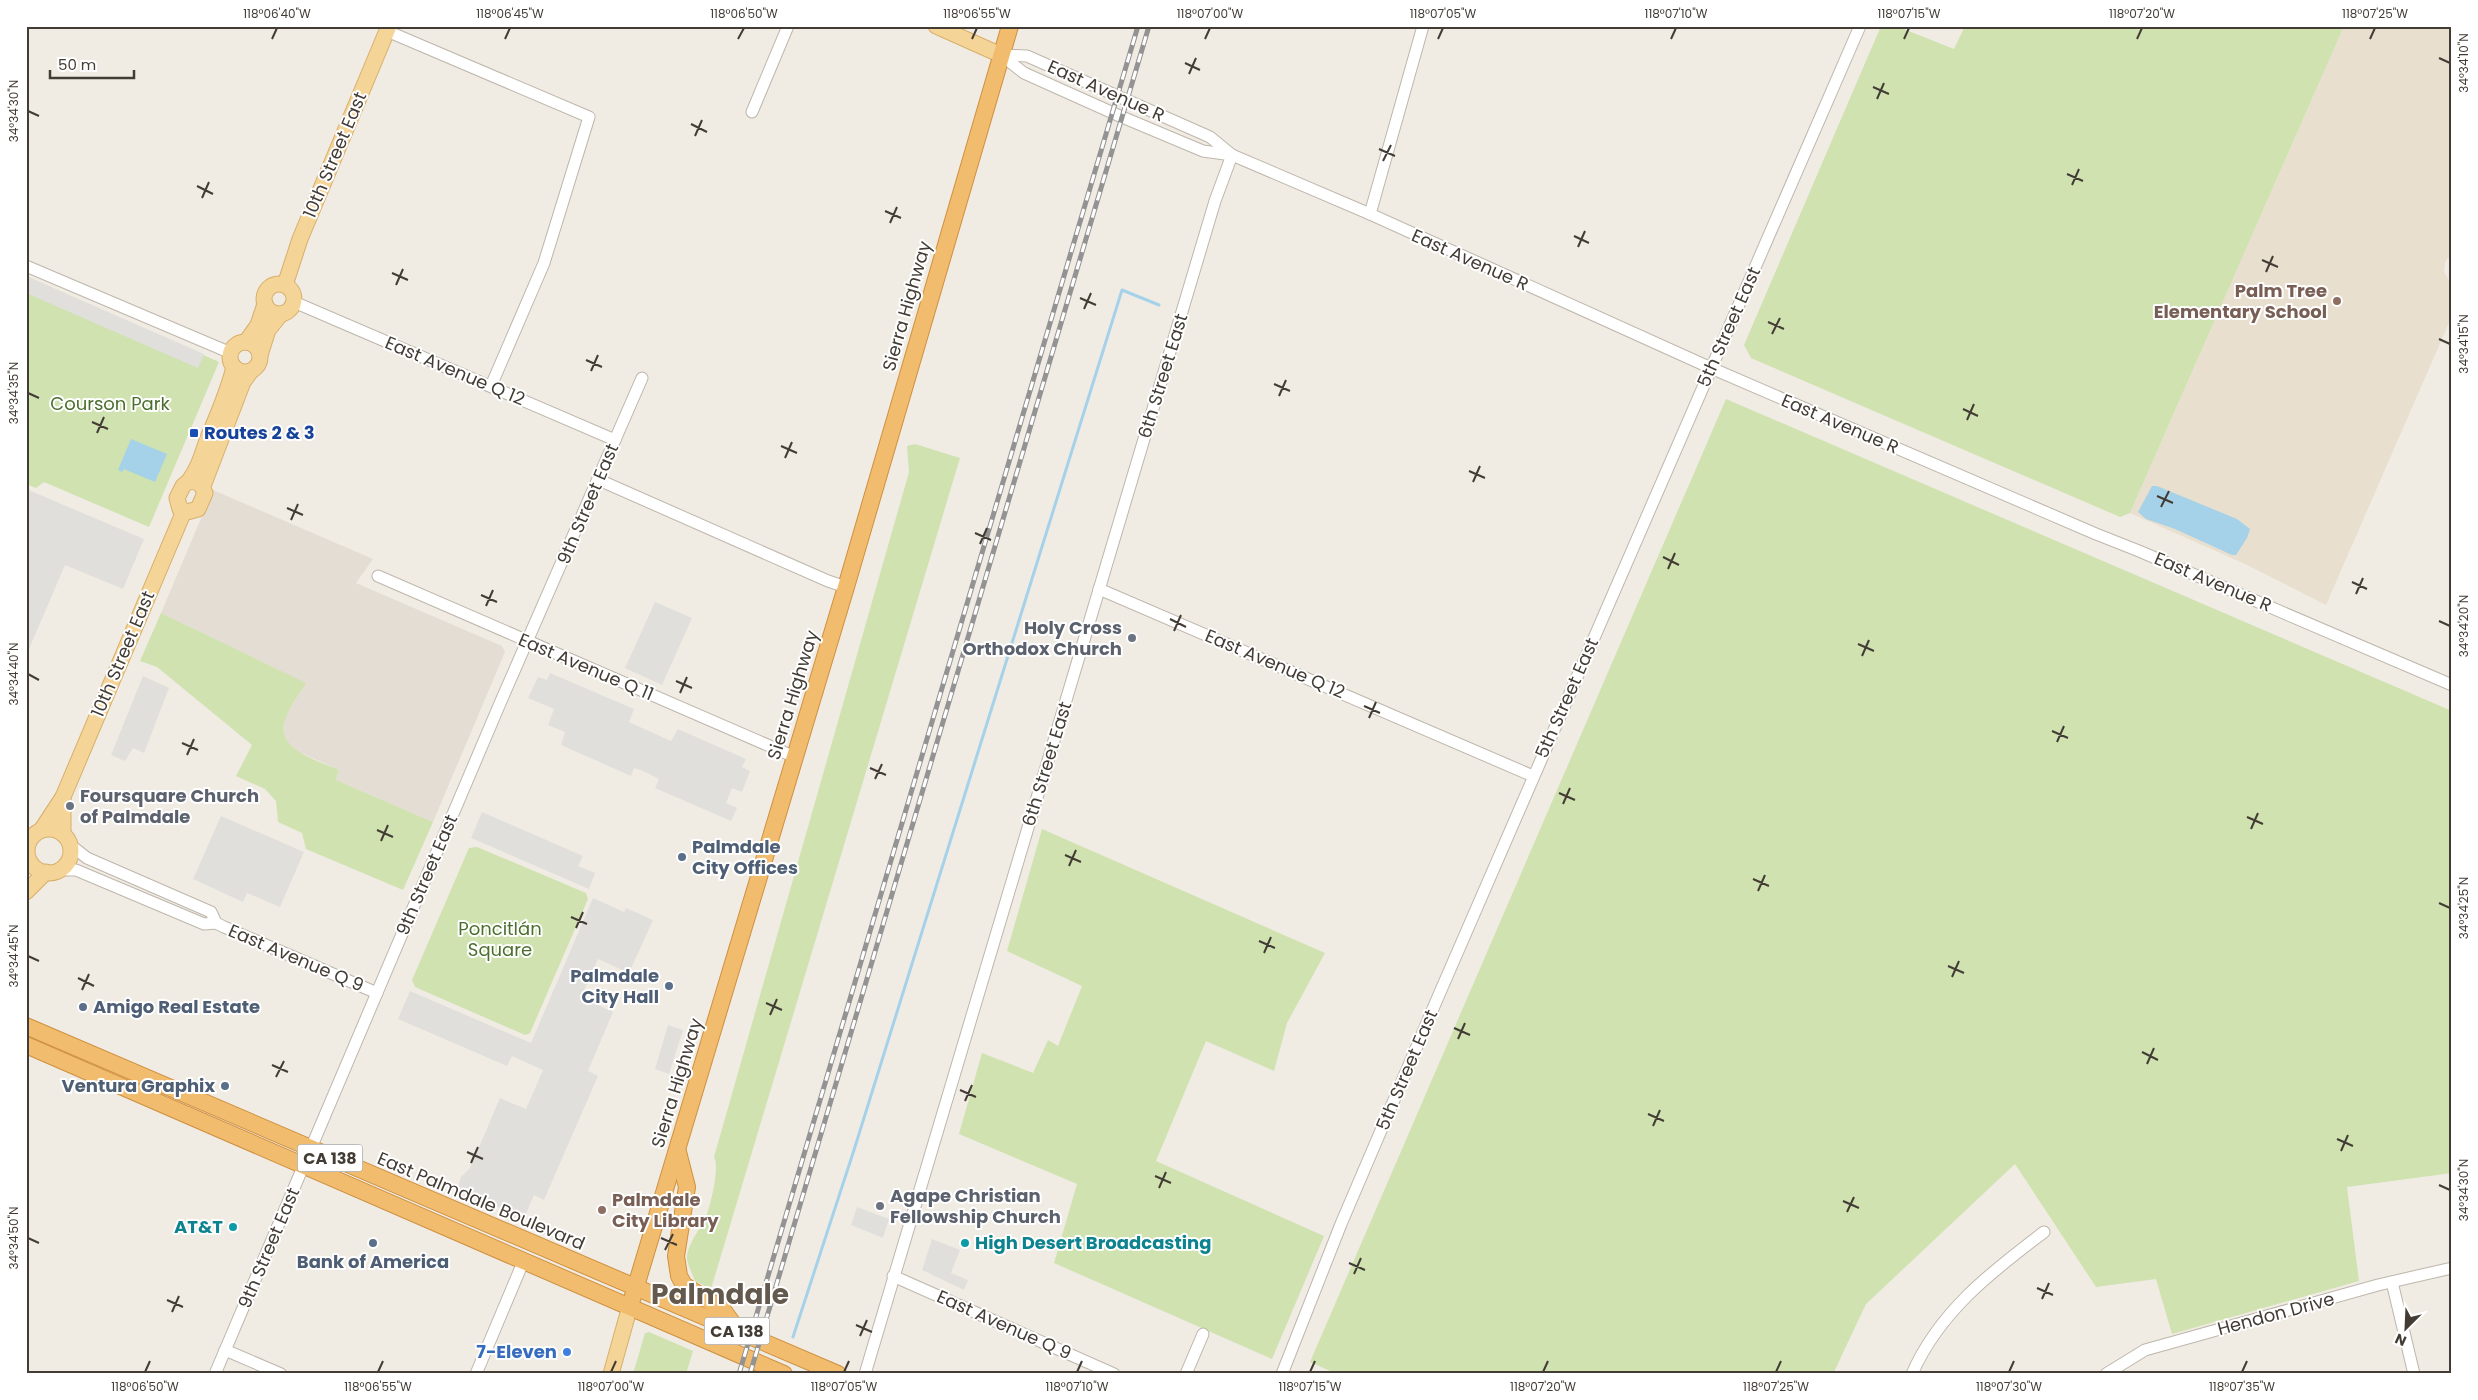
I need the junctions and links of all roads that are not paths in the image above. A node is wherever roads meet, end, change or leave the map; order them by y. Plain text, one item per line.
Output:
1 (788, 26) edge
2 (936, 26) edge
3 (1010, 26) edge
4 (1423, 26) edge
5 (1860, 26) edge
6 (388, 29) edge
7 (1001, 55) junction
8 (752, 112) dead end
9 (1232, 156) junction
10 (1370, 214) junction
11 (26, 266) edge
12 (285, 285) junction
13 (294, 302) junction
14 (265, 304) junction
15 (281, 314) junction
16 (246, 342) junction
17 (260, 355) junction
18 (232, 360) junction
19 (1711, 368) junction
20 (251, 371) junction
21 (642, 378) dead end
22 (491, 386) junction
23 (615, 440) junction
24 (599, 480) junction
25 (196, 483) junction
26 (184, 511) junction
27 (378, 576) dead end
28 (846, 587) junction
29 (1099, 588) junction
30 (528, 642) junction
31 (2452, 685) edge
32 (795, 757) junction
33 (1534, 776) junction
34 (63, 797) junction
35 (42, 829) junction
36 (66, 839) junction
37 (27, 855) edge
38 (52, 871) junction
39 (26, 892) edge
40 (216, 923) junction
41 (377, 993) junction
42 (26, 1026) edge
43 (26, 1046) edge
44 (311, 1150) junction
45 (678, 1152) junction
46 (304, 1166) junction
47 (2044, 1232) dead end
48 (524, 1260) junction
49 (2452, 1268) edge
50 (893, 1276) junction
51 (2392, 1282) junction
52 (635, 1288) junction
53 (630, 1306) junction
54 (739, 1332) junction
55 (1203, 1334) dead end
56 (225, 1350) junction
57 (215, 1374) edge
58 (281, 1374) edge
59 (476, 1374) edge
60 (611, 1374) edge
61 (784, 1374) edge
62 (838, 1374) edge
63 (865, 1374) edge
64 (1114, 1374) edge
65 (1186, 1374) edge
66 (1282, 1374) edge
67 (1912, 1374) edge
68 (2106, 1374) edge
69 (2414, 1374) edge

1 - 8 street
2 - 7 main road, East Avenue R
3 - 7 highway, Sierra Highway
4 - 10 street
5 - 19 street, 5th Street East
6 - 12 main road, 10th Street East
6 - 22 street
7 - 9 street, East Avenue R
7 - 9 street, East Avenue R
7 - 28 highway, Sierra Highway
9 - 10 street, East Avenue R
9 - 29 street, 6th Street East
10 - 19 street, East Avenue R
11 - 18 street
12 - 13 main road
12 - 14 main road
13 - 15 main road
13 - 22 street, East Avenue Q 12
14 - 15 main road
14 - 16 main road
15 - 17 main road
16 - 17 main road
16 - 18 main road
17 - 20 main road
18 - 20 main road
18 - 25 main road
19 - 31 street, East Avenue R
19 - 33 street, 5th Street East
20 - 25 main road
21 - 23 street, 9th Street East
22 - 23 street, East Avenue Q 12
23 - 24 street, 9th Street East
24 - 28 street
24 - 30 street, 9th Street East
25 - 26 main road
25 - 26 main road
26 - 34 main road, 10th Street East
27 - 30 street, East Avenue Q 11
28 - 32 highway, Sierra Highway
29 - 33 street, East Avenue Q 12
29 - 50 street, 6th Street East
30 - 32 street, East Avenue Q 11
30 - 41 street, 9th Street East
32 - 45 highway, Sierra Highway
33 - 66 street, 5th Street East
34 - 35 main road, 10th Street East
34 - 36 main road, 10th Street East
35 - 36 main road
35 - 37 main road
36 - 38 main road
36 - 40 street, East Avenue Q 9
37 - 38 main road
38 - 39 main road
38 - 40 street, East Avenue Q 9
40 - 41 street, East Avenue Q 9
41 - 44 street, 9th Street East
42 - 44 highway, East Palmdale Boulevard / CA 138
43 - 46 highway, CA 138
44 - 46 street, 9th Street East
44 - 52 highway, East Palmdale Boulevard / CA 138
45 - 52 highway, Sierra Highway
45 - 54 highway
46 - 48 highway, CA 138
46 - 56 street, 9th Street East
47 - 67 street
48 - 53 highway, CA 138
48 - 59 street
49 - 51 street, Hendon Drive
50 - 63 street, 6th Street East
50 - 64 street, East Avenue Q 9
51 - 68 street, Hendon Drive
51 - 69 street
52 - 53 highway, Sierra Highway
52 - 54 highway, East Palmdale Boulevard / CA 138
53 - 60 main road, Sierra Highway
53 - 61 highway, CA 138
54 - 62 highway, East Palmdale Boulevard / CA 138
55 - 65 street
56 - 57 street, 9th Street East
56 - 58 street

